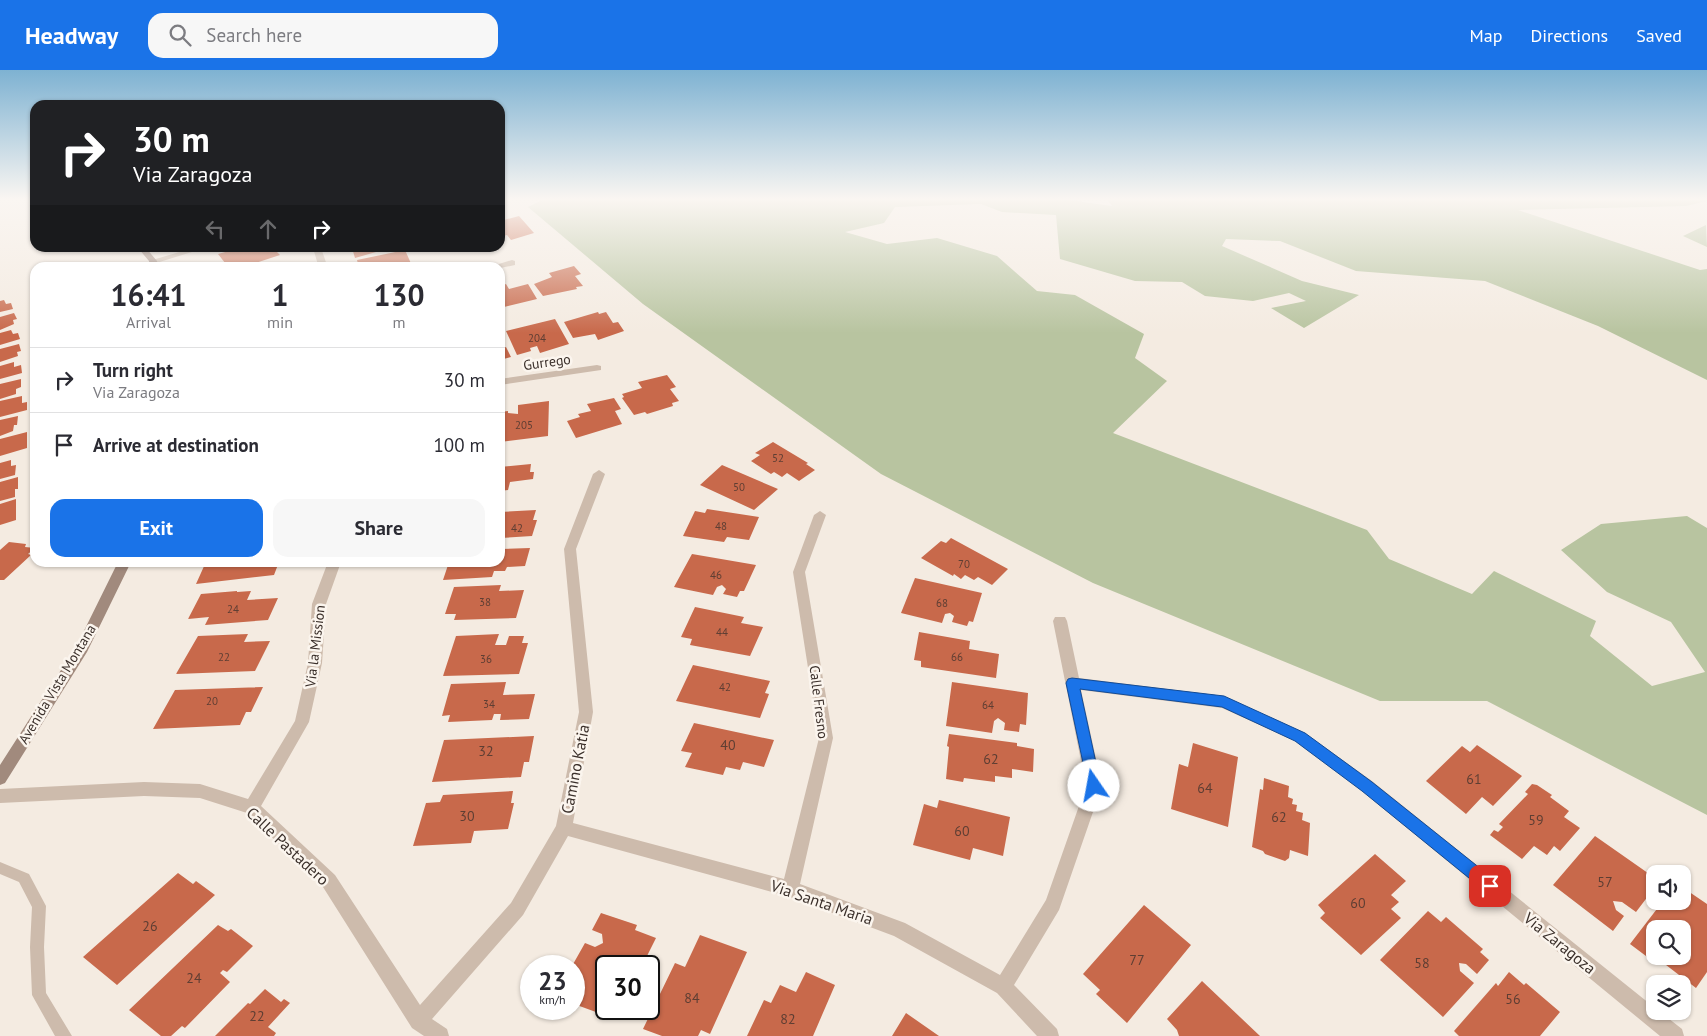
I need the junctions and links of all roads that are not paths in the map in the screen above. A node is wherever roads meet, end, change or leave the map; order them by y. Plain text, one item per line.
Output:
1 (189, 252) edge
2 (160, 262) edge
3 (512, 263) dead end
4 (505, 265) edge
5 (597, 368) dead end
6 (505, 381) edge
7 (598, 474) dead end
8 (820, 515) dead end
9 (122, 567) edge
10 (333, 567) edge
11 (1060, 621) dead end
12 (1072, 683) junction
13 (0, 778) edge
14 (0, 796) edge
15 (252, 807) junction
16 (564, 828) junction
17 (0, 868) edge
18 (790, 889) junction
19 (1003, 987) junction
20 (419, 1021) junction
21 (64, 1036) edge
22 (440, 1036) edge
23 (1050, 1036) edge
24 (1675, 1036) edge

1 - 2 street
3 - 4 street
5 - 6 street, Gurrego
7 - 16 street, Camino Katia
8 - 18 street, Calle Fresno
9 - 13 street, Avenida Vista Montana
10 - 15 street, Via la Mission
11 - 12 street
12 - 19 street
12 - 24 street, Via Zaragoza
14 - 15 street, Calle Pastadero
15 - 20 street, Calle Pastadero
16 - 18 street, Via Santa Maria
16 - 20 street, Camino Katia
17 - 21 lane
18 - 19 street, Via Santa Maria
19 - 23 street, Via Santa Maria
20 - 22 street, Calle Pastadero

